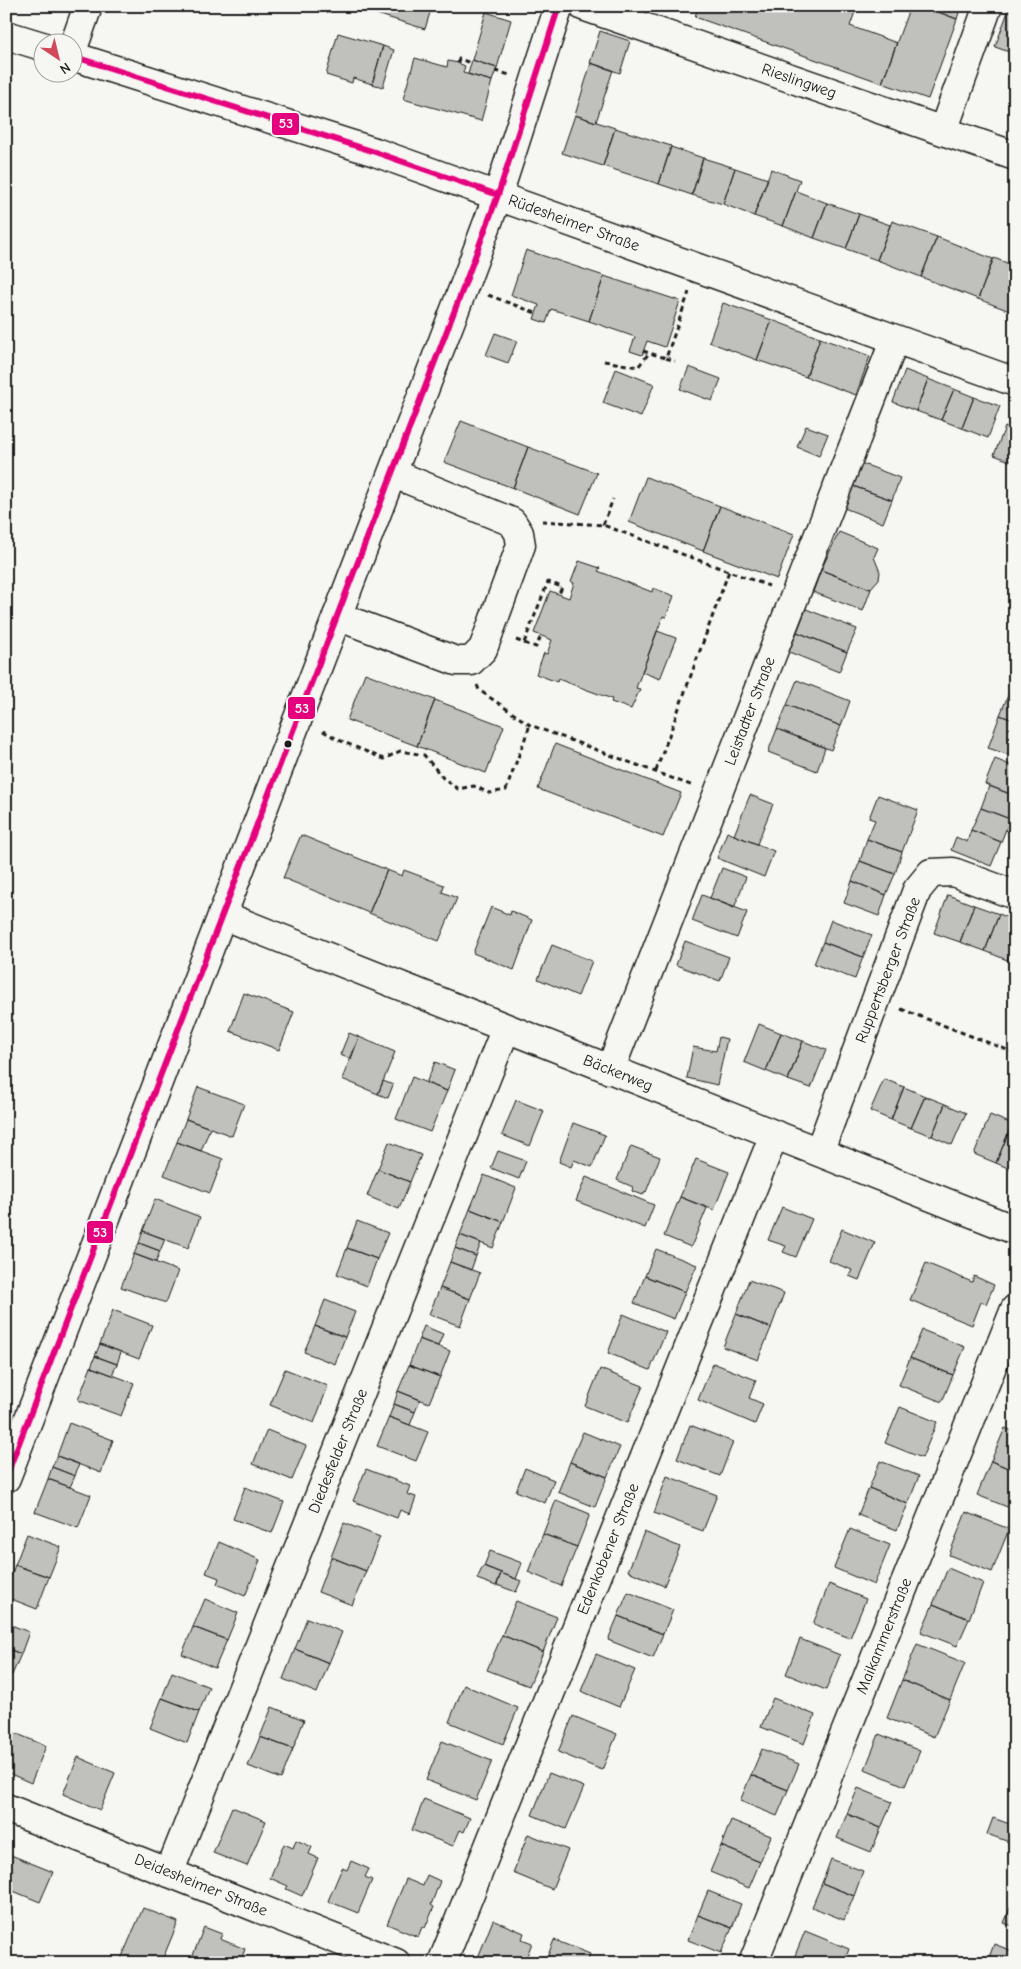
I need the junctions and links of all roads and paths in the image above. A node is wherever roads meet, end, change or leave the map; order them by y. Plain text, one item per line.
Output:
1 (88, 6) edge
2 (558, 6) edge
3 (582, 6) edge
4 (988, 6) edge
5 (79, 32) edge
6 (6, 35) edge
7 (32, 43) edge
8 (82, 59) edge
9 (458, 63) dead end
10 (471, 63) dead end
11 (943, 130) junction
12 (1015, 156) edge
13 (498, 195) junction
14 (697, 268) junction
15 (464, 286) junction
16 (536, 313) dead end
17 (643, 351) dead end
18 (649, 352) junction
19 (890, 352) dead end
20 (666, 358) junction
21 (604, 361) dead end
22 (675, 361) dead end
23 (1015, 382) edge
24 (392, 473) junction
25 (612, 499) dead end
26 (603, 525) junction
27 (519, 533) junction
28 (729, 571) junction
29 (559, 594) dead end
30 (795, 596) junction
31 (337, 616) junction
32 (490, 631) junction
33 (541, 636) dead end
34 (524, 643) junction
35 (470, 661) junction
36 (298, 717) junction
37 (530, 725) junction
38 (656, 771) junction
39 (717, 795) junction
40 (1013, 889) edge
41 (222, 915) junction
42 (876, 1000) junction
43 (506, 1028) junction
44 (1015, 1053) edge
45 (610, 1070) junction
46 (774, 1134) junction
47 (819, 1152) junction
48 (1015, 1230) edge
49 (1015, 1309) edge
50 (6, 1478) edge
51 (6, 1808) edge
52 (169, 1873) junction
53 (396, 1963) edge
54 (442, 1963) edge
55 (753, 1963) edge

1 - 5 street
2 - 13 street
3 - 11 street, Rieslingweg
4 - 11 street
6 - 7 street
8 - 13 street, Rüdesheimer Straße
9 - 10 path
11 - 12 street, Rieslingweg
13 - 14 street, Rüdesheimer Straße
13 - 15 street
14 - 20 path
14 - 23 street, Rüdesheimer Straße
15 - 16 path
15 - 24 street
17 - 18 path
18 - 20 path
18 - 21 path
19 - 30 street, Leistadter Straße
20 - 22 path
24 - 27 street
24 - 31 street
25 - 26 path
26 - 27 path
26 - 28 path
27 - 32 street
28 - 30 path
28 - 38 path
29 - 34 path
30 - 39 street, Leistadter Straße
31 - 35 street
31 - 36 street
32 - 34 path
32 - 35 street
33 - 34 path
35 - 37 path
36 - 37 path
36 - 41 street
37 - 38 path
38 - 39 path
39 - 45 street, Leistadter Straße
40 - 42 street, Ruppertsberger Straße
41 - 43 street, Bäckerweg
41 - 50 street
42 - 44 path
42 - 47 street, Ruppertsberger Straße
43 - 45 street, Bäckerweg
43 - 52 street, Diedesfelder Straße
45 - 46 street, Bäckerweg
46 - 47 street, Bäckerweg
46 - 54 street, Edenkobener Straße
47 - 48 street, Bäckerweg
49 - 55 street, Maikammerstraße
51 - 52 street, Deidesheimer Straße
52 - 53 street, Deidesheimer Straße

